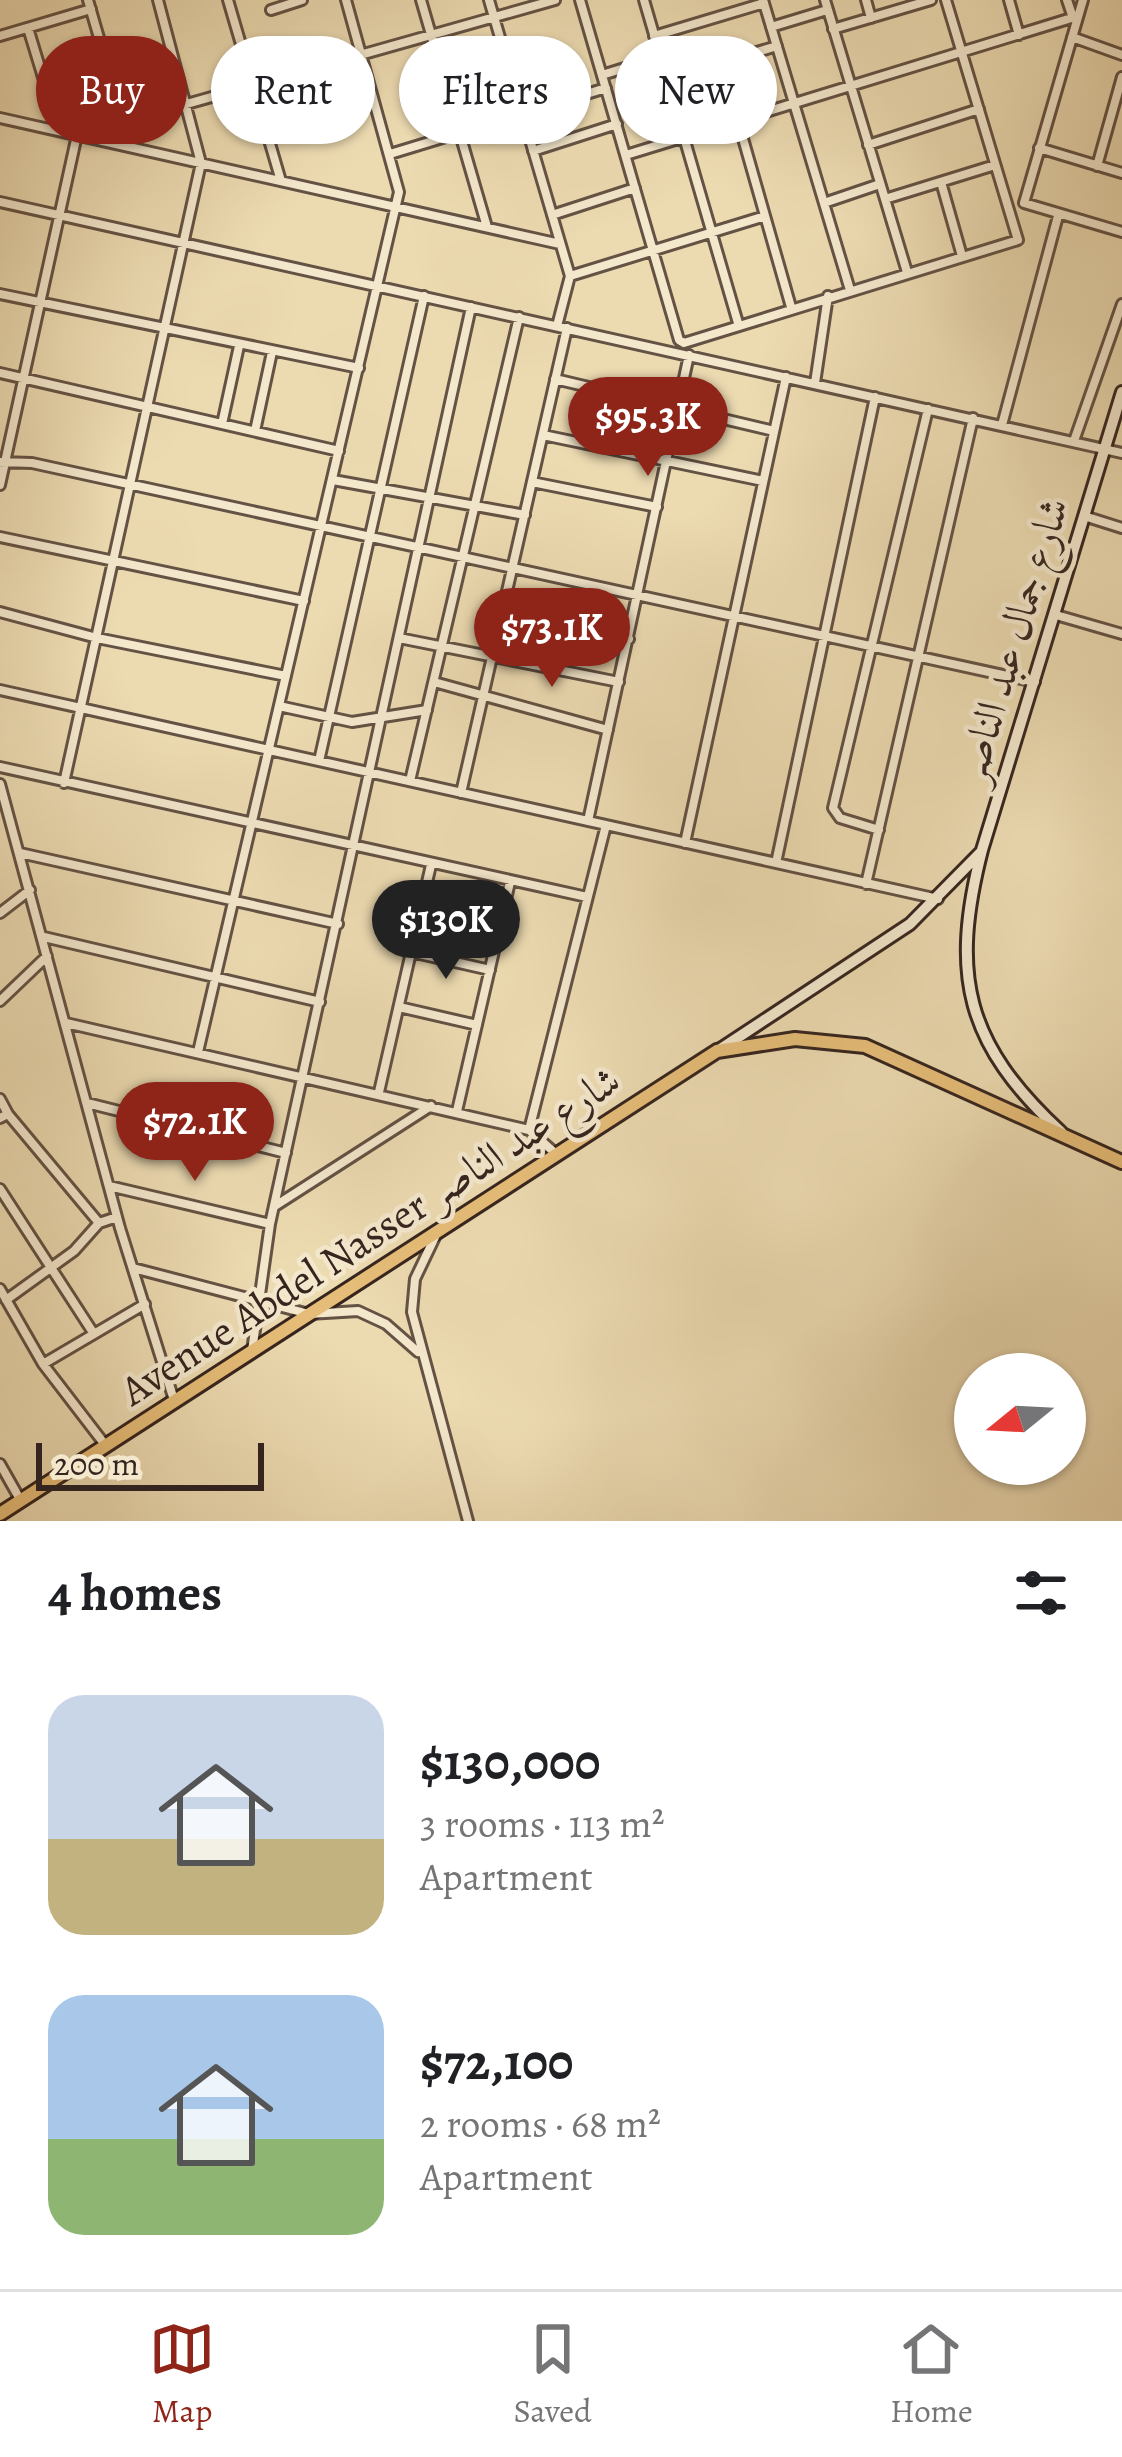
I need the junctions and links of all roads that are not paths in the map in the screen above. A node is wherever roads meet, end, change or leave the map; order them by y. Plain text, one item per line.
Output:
1 (158, 0) edge
2 (228, 0) edge
3 (302, 0) edge
4 (346, 0) edge
5 (421, 0) edge
6 (489, 0) edge
7 (555, 0) edge
8 (580, 0) edge
9 (644, 0) edge
10 (866, 0) edge
11 (931, 0) edge
12 (946, 0) edge
13 (1009, 0) edge
14 (1067, 0) edge
15 (1084, 0) edge
16 (763, 2) edge
17 (90, 5) edge
18 (826, 5) edge
19 (271, 10) dead end
20 (1075, 17) junction
21 (494, 18) junction
22 (871, 18) junction
23 (771, 27) junction
24 (28, 28) junction
25 (833, 29) junction
26 (1019, 34) junction
27 (99, 36) edge
28 (239, 36) edge
29 (356, 36) edge
30 (431, 36) joint
31 (499, 36) edge
32 (654, 36) joint
33 (774, 36) edge
34 (0, 37) edge
35 (1072, 37) junction
36 (777, 46) edge
37 (962, 52) junction
38 (36, 55) edge
39 (1122, 55) edge
40 (615, 71) edge
41 (602, 75) junction
42 (1122, 76) edge
43 (851, 86) junction
44 (606, 88) junction
45 (591, 93) edge
46 (211, 99) edge
47 (375, 102) edge
48 (794, 104) junction
49 (188, 106) junction
50 (777, 109) edge
51 (979, 110) junction
52 (0, 118) edge
53 (615, 120) edge
54 (615, 124) edge
55 (36, 126) edge
56 (75, 144) edge
57 (117, 144) edge
58 (270, 144) edge
59 (423, 144) edge
60 (462, 144) edge
61 (531, 144) edge
62 (622, 144) edge
63 (661, 144) edge
64 (685, 144) edge
65 (745, 144) edge
66 (868, 145) junction
67 (1039, 148) junction
68 (533, 151) junction
69 (390, 154) junction
70 (626, 155) junction
71 (202, 163) junction
72 (995, 165) junction
73 (1097, 166) junction
74 (1122, 173) edge
75 (281, 181) junction
76 (941, 182) junction
77 (880, 184) junction
78 (635, 188) junction
79 (885, 199) junction
80 (0, 202) edge
81 (824, 203) junction
82 (396, 207) junction
83 (56, 214) junction
84 (552, 215) junction
85 (765, 216) junction
86 (1058, 216) junction
87 (487, 227) junction
88 (1122, 232) edge
89 (710, 233) junction
90 (184, 243) junction
91 (560, 244) junction
92 (653, 250) junction
93 (962, 256) junction
94 (907, 272) junction
95 (570, 276) junction
96 (377, 287) junction
97 (850, 290) junction
98 (0, 294) edge
99 (424, 296) junction
100 (828, 296) junction
101 (38, 303) junction
102 (1122, 304) edge
103 (471, 307) junction
104 (791, 307) junction
105 (519, 317) junction
106 (738, 323) junction
107 (562, 327) junction
108 (164, 328) junction
109 (239, 346) junction
110 (272, 352) junction
111 (689, 356) junction
112 (359, 368) junction
113 (0, 373) edge
114 (23, 377) junction
115 (786, 377) junction
116 (555, 380) junction
117 (815, 383) junction
118 (1122, 392) edge
119 (874, 397) junction
120 (148, 407) junction
121 (678, 409) junction
122 (928, 409) junction
123 (973, 418) junction
124 (222, 424) junction
125 (1002, 425) junction
126 (255, 431) junction
127 (774, 431) junction
128 (543, 435) junction
129 (1074, 441) junction
130 (1105, 448) junction
131 (339, 451) junction
132 (1122, 452) edge
133 (667, 461) junction
134 (2, 462) edge
135 (333, 479) junction
136 (763, 481) junction
137 (532, 482) junction
138 (0, 485) edge
139 (131, 486) junction
140 (383, 488) junction
141 (430, 497) junction
142 (476, 506) junction
143 (657, 507) junction
144 (525, 515) junction
145 (1084, 516) junction
146 (322, 528) junction
147 (1122, 528) edge
148 (0, 537) edge
149 (372, 537) junction
150 (419, 548) junction
151 (465, 556) junction
152 (114, 562) junction
153 (513, 566) junction
154 (639, 593) junction
155 (304, 601) junction
156 (503, 611) junction
157 (0, 612) edge
158 (734, 614) junction
159 (1056, 615) junction
160 (825, 634) junction
161 (1122, 634) edge
162 (97, 638) junction
163 (399, 638) junction
164 (629, 638) junction
165 (443, 645) junction
166 (874, 645) junction
167 (920, 655) junction
168 (493, 656) junction
169 (286, 676) junction
170 (434, 682) junction
171 (619, 682) junction
172 (1036, 682) junction
173 (0, 690) edge
174 (484, 692) junction
175 (279, 706) junction
176 (82, 709) junction
177 (428, 710) junction
178 (382, 716) junction
179 (330, 717) junction
180 (608, 730) junction
181 (269, 750) junction
182 (320, 761) junction
183 (0, 767) edge
184 (370, 773) junction
185 (410, 781) junction
186 (64, 783) junction
187 (0, 784) edge
188 (461, 793) junction
189 (588, 821) junction
190 (251, 825) junction
191 (607, 826) junction
192 (879, 830) junction
193 (685, 843) junction
194 (355, 848) junction
195 (982, 850) junction
196 (20, 853) junction
197 (776, 863) junction
198 (431, 865) junction
199 (510, 882) junction
200 (866, 884) junction
201 (30, 890) junction
202 (587, 898) junction
203 (234, 900) junction
204 (939, 900) junction
205 (0, 913) edge
206 (338, 924) junction
207 (44, 938) junction
208 (411, 952) junction
209 (48, 955) junction
210 (490, 970) junction
211 (216, 976) junction
212 (0, 1001) edge
213 (320, 1002) junction
214 (399, 1006) junction
215 (66, 1023) junction
216 (477, 1025) junction
217 (717, 1051) junction
218 (198, 1052) junction
219 (304, 1076) junction
220 (380, 1092) junction
221 (0, 1099) edge
222 (88, 1103) junction
223 (431, 1106) junction
224 (457, 1112) junction
225 (4, 1116) edge
226 (529, 1130) junction
227 (1065, 1136) junction
228 (555, 1153) junction
229 (286, 1154) junction
230 (1122, 1162) edge
231 (109, 1186) junction
232 (0, 1189) edge
233 (274, 1207) junction
234 (117, 1217) junction
235 (99, 1223) junction
236 (270, 1224) junction
237 (442, 1226) junction
238 (51, 1268) junction
239 (133, 1268) junction
240 (0, 1289) edge
241 (260, 1299) junction
242 (6, 1300) junction
243 (145, 1304) junction
244 (309, 1314) junction
245 (94, 1334) junction
246 (252, 1353) junction
247 (419, 1353) junction
248 (43, 1364) junction
249 (175, 1401) junction
250 (106, 1446) junction
251 (0, 1464) edge
252 (21, 1501) junction
253 (0, 1514) edge
254 (468, 1521) edge

1 - 49 street
2 - 28 street
3 - 19 street
4 - 29 street
5 - 30 street
6 - 21 street
7 - 21 street
8 - 41 street
9 - 32 street
10 - 22 street
11 - 22 street
12 - 37 street
13 - 26 street
14 - 20 street
15 - 20 street
16 - 23 street
16 - 32 street
17 - 24 street
17 - 27 street
18 - 23 street
18 - 25 street
20 - 26 street
20 - 35 street
21 - 30 street
21 - 31 street
22 - 25 street
23 - 33 street
24 - 34 street
24 - 38 street
25 - 43 street
26 - 37 street
35 - 39 street
35 - 67 street
36 - 48 street
37 - 43 street
37 - 51 street
40 - 41 street
41 - 44 street
42 - 73 street
43 - 48 street
43 - 66 street
44 - 45 street
44 - 53 street
46 - 49 street
47 - 69 street
48 - 50 street
48 - 81 street
49 - 71 street
51 - 66 street
51 - 72 street
52 - 55 street
54 - 68 street
56 - 83 street
57 - 71 street
58 - 75 street
59 - 69 street
60 - 87 street
61 - 68 street
62 - 70 street
63 - 70 street
64 - 89 street
65 - 85 street
66 - 77 street
67 - 73 street
67 - 86 street
68 - 84 street
69 - 82 street
70 - 78 street
71 - 75 street
71 - 90 street
72 - 76 street
72 - 93 street
73 - 74 street
75 - 82 street
76 - 79 street
76 - 93 street
77 - 79 street
77 - 81 street
78 - 84 street
78 - 92 street
79 - 94 street
80 - 83 street
81 - 97 street
82 - 87 street
82 - 96 street
83 - 90 street
83 - 101 street
84 - 91 street
85 - 89 street
85 - 104 street
86 - 88 street
86 - 125 street
87 - 91 street
89 - 92 street
89 - 106 street
90 - 96 street
90 - 108 street
91 - 95 street
92 - 95 street
92 - 106 street
93 - 94 street
94 - 97 street
95 - 107 street
96 - 99 street
96 - 112 street
97 - 100 street
98 - 101 street
99 - 103 street
99 - 140 street
100 - 104 street
100 - 117 street
101 - 108 street
101 - 114 street
102 - 129 street
103 - 105 street
103 - 141 street
104 - 106 street
105 - 107 street
105 - 142 street
107 - 111 street
107 - 116 street
108 - 109 street
108 - 120 street
109 - 110 street
109 - 124 street
110 - 112 street
110 - 126 street
111 - 115 street
111 - 121 street
112 - 131 street
113 - 114 street
114 - 120 street
114 - 134 street
115 - 117 street
115 - 127 street
116 - 121 street
116 - 128 street
117 - 119 street
118 - 130 main road, شارع جمال عبد الناصر
119 - 122 street
119 - 160 street
120 - 124 street
120 - 139 street
121 - 127 street
121 - 133 street
122 - 123 street
122 - 166 street
123 - 125 street
123 - 167 street
124 - 126 street
125 - 129 street
126 - 131 street
127 - 136 street
128 - 133 street
128 - 137 street
129 - 130 street
130 - 132 street
130 - 145 main road, شارع جمال عبد الناصر
131 - 135 street
133 - 136 street
133 - 143 street
134 - 138 street
134 - 139 street
135 - 140 street
135 - 146 street
136 - 158 street
137 - 143 street
137 - 144 street
139 - 146 street
139 - 152 street
140 - 141 street
140 - 149 street
141 - 142 street
141 - 150 street
142 - 144 street
142 - 151 street
143 - 154 street
144 - 153 street
145 - 147 street
145 - 159 main road, شارع جمال عبد الناصر
146 - 149 street
146 - 155 street
148 - 152 street
149 - 150 street
149 - 179 street
150 - 151 street
150 - 163 street
151 - 153 street
151 - 165 street
152 - 155 street
152 - 162 street
153 - 154 street
153 - 156 street
154 - 158 street
154 - 164 street
155 - 169 street
156 - 164 street
156 - 168 street
157 - 162 street
158 - 160 street
158 - 193 street
159 - 161 street
159 - 172 main road, شارع جمال عبد الناصر
160 - 166 street
160 - 197 street
162 - 169 street
162 - 176 street
163 - 165 street
163 - 178 street
164 - 171 street
165 - 168 street
165 - 170 street
166 - 167 street
166 - 192 street
167 - 172 street
167 - 192 street
168 - 171 street
168 - 174 street
169 - 175 street
170 - 174 street
170 - 177 street
171 - 180 street
172 - 195 main road, شارع جمال عبد الناصر
173 - 176 street
174 - 180 street
174 - 188 street
175 - 179 street
175 - 181 street
176 - 181 street
176 - 186 street
177 - 178 street
177 - 185 street
178 - 179 street
178 - 184 street
179 - 182 street
180 - 189 street
181 - 182 street
181 - 190 street
182 - 184 street
183 - 186 street
184 - 185 street
184 - 194 street
185 - 188 street
186 - 190 street
187 - 196 street
188 - 189 street
189 - 191 street
190 - 194 street
190 - 203 street
191 - 193 street
191 - 202 street
192 - 200 street
193 - 197 street
194 - 198 street
194 - 206 street
195 - 204 main road, شارع جمال عبد الناصر
195 - 227 main road, شارع جمال عبد الناصر
196 - 201 street
196 - 203 street
197 - 200 street
198 - 199 street
198 - 208 street
199 - 202 street
199 - 210 street
200 - 204 street
201 - 205 street
201 - 207 street
202 - 226 street
203 - 206 street
203 - 211 street
204 - 217 main road, شارع جمال عبد الناصر
206 - 213 street
207 - 209 street
207 - 211 street
208 - 210 street
208 - 214 street
209 - 212 street
209 - 215 street
210 - 216 street
211 - 213 street
211 - 218 street
213 - 219 street
214 - 216 street
214 - 220 street
215 - 218 street
215 - 222 street
216 - 224 street
217 - 227 main road
217 - 228 main road, Avenue Abdel Nasser شارع عبد الناصر
218 - 219 street
219 - 220 street
219 - 229 street
220 - 223 street
221 - 225 street
222 - 229 street
222 - 231 street
223 - 224 street
223 - 233 street
224 - 226 street
225 - 235 street
226 - 228 street
227 - 230 main road
228 - 237 main road, Avenue Abdel Nasser شارع عبد الناصر
229 - 233 street
231 - 234 street
231 - 236 street
232 - 238 street
233 - 236 street
234 - 235 street
234 - 239 street
235 - 238 street
236 - 241 street
237 - 244 main road, Avenue Abdel Nasser شارع عبد الناصر
237 - 247 street
238 - 242 street
238 - 245 street
239 - 241 street
239 - 243 street
240 - 242 street
241 - 244 street
241 - 246 street
242 - 248 street
243 - 245 street
243 - 249 street
244 - 246 main road, Avenue Abdel Nasser شارع عبد الناصر
244 - 247 street
245 - 248 street
246 - 249 main road, Avenue Abdel Nasser شارع عبد الناصر
247 - 254 street
248 - 250 street
249 - 250 main road, Avenue Abdel Nasser شارع عبد الناصر
250 - 252 main road, Avenue Abdel Nasser شارع عبد الناصر
251 - 252 street
252 - 253 main road, Avenue Abdel Nasser شارع عبد الناصر

